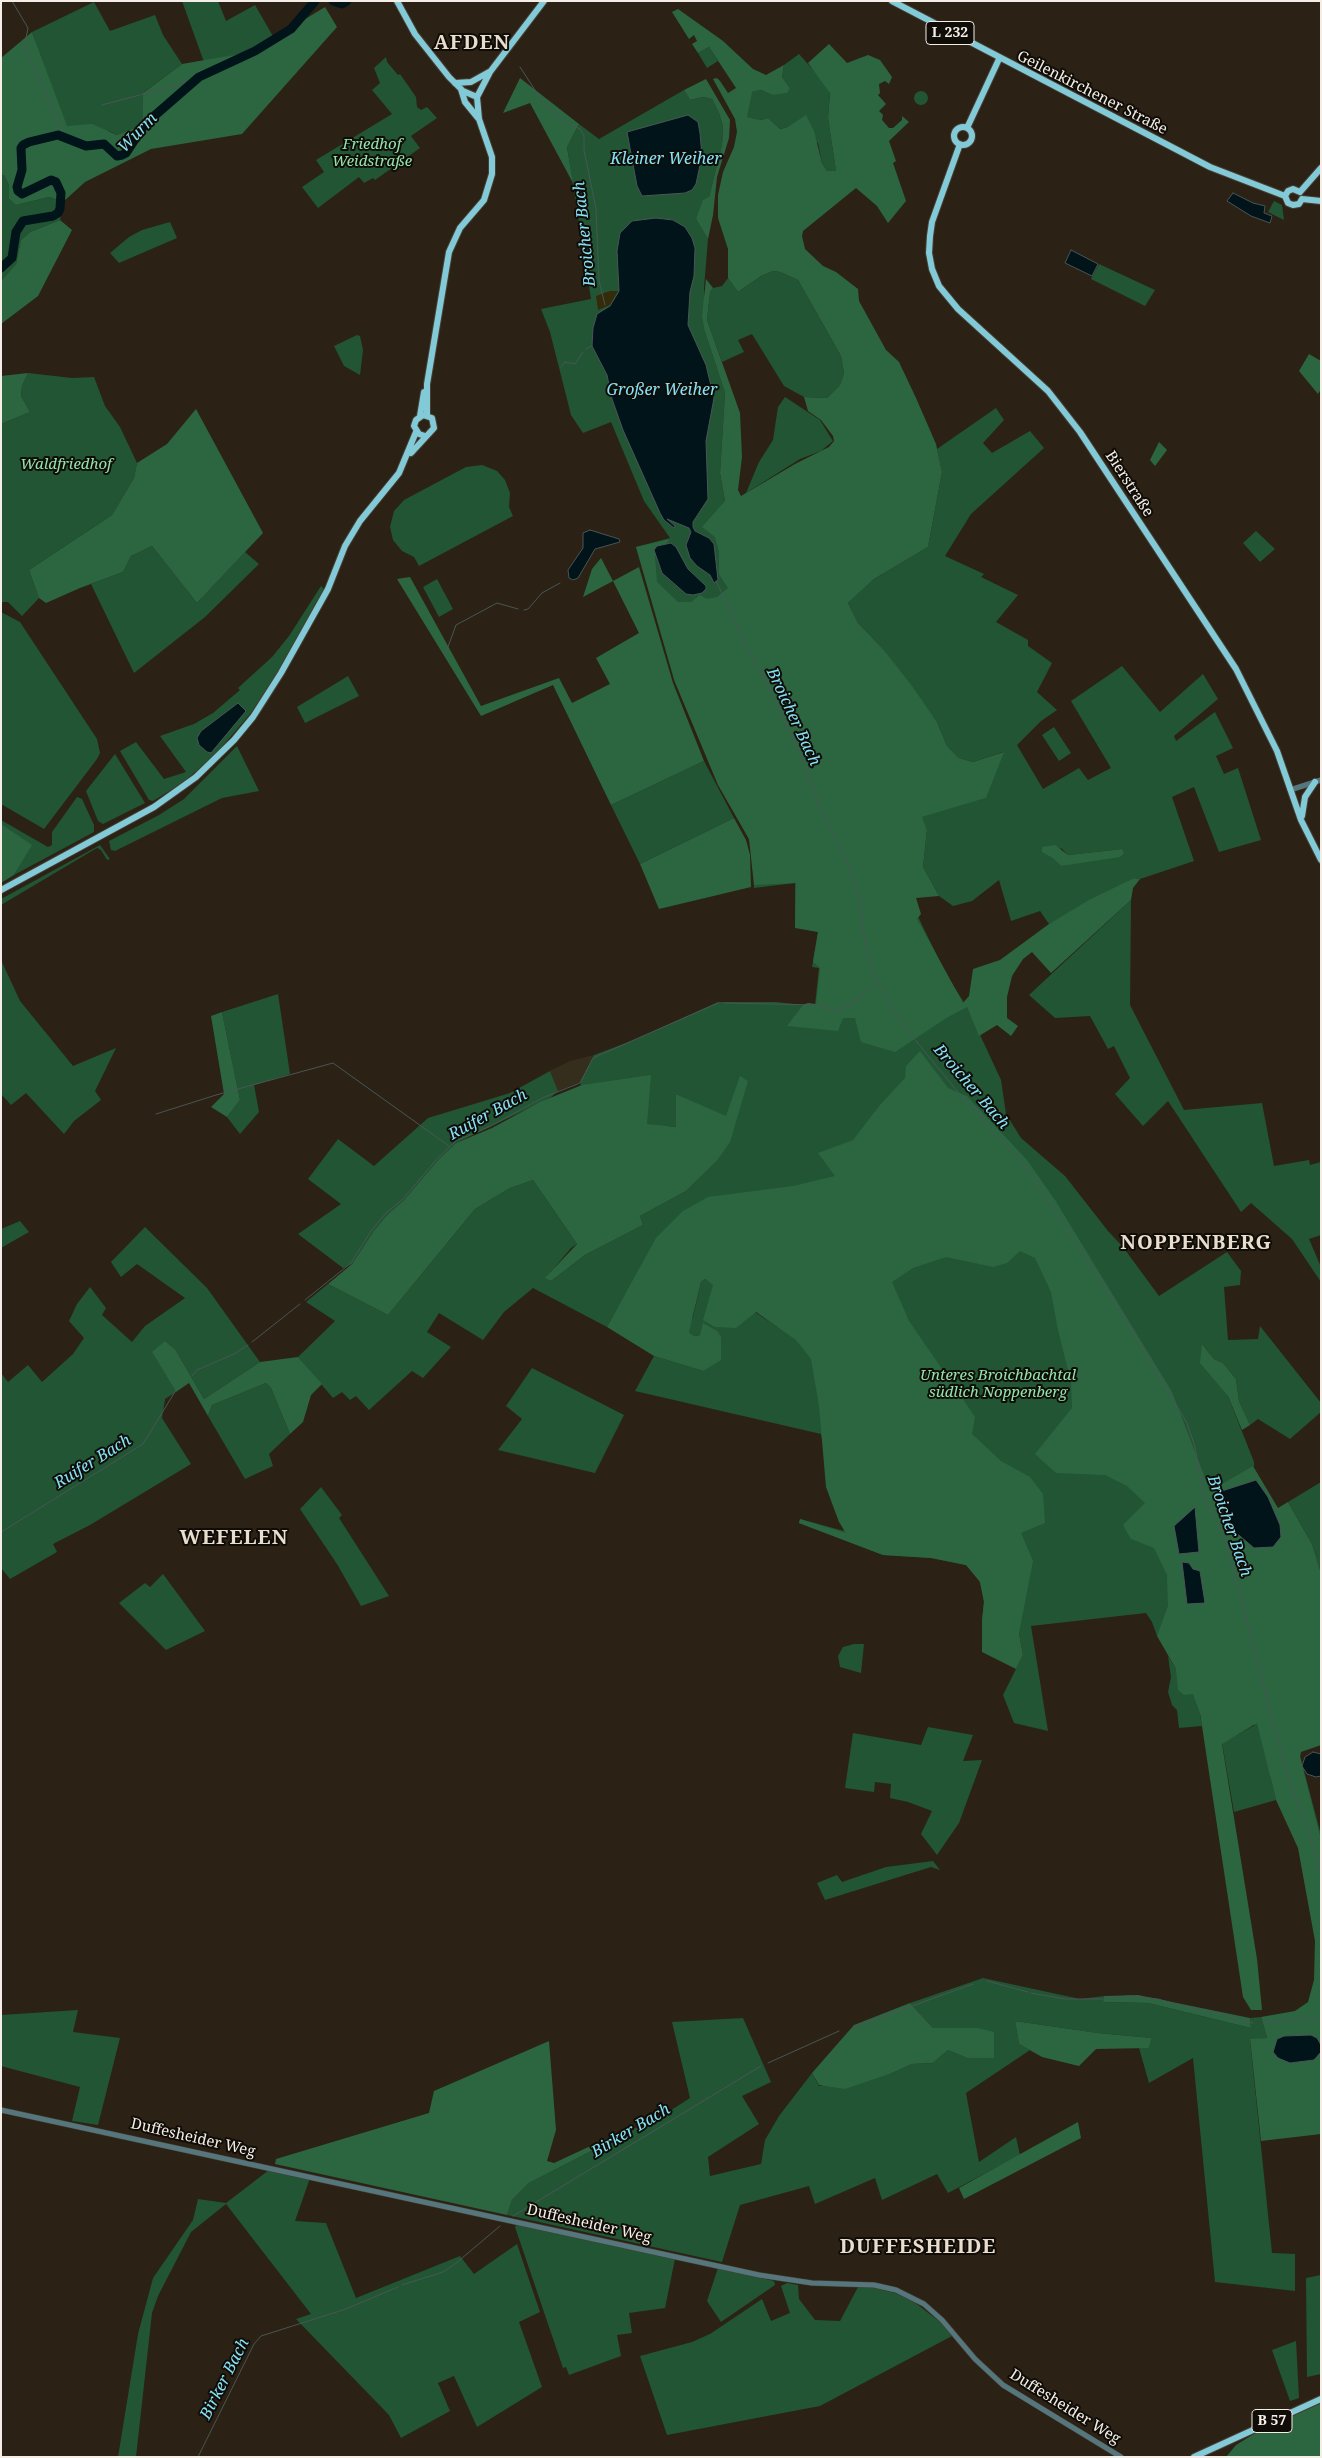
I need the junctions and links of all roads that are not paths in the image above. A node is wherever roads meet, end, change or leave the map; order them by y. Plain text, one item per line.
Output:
1 (397, 1) edge
2 (544, 1) edge
3 (892, 1) edge
4 (999, 59) junction
5 (490, 72) junction
6 (455, 83) junction
7 (460, 89) junction
8 (478, 97) junction
9 (479, 119) junction
10 (966, 128) junction
11 (960, 144) junction
12 (1321, 168) edge
13 (1300, 192) junction
14 (1285, 196) junction
15 (1302, 199) junction
16 (1321, 201) edge
17 (423, 416) junction
18 (416, 432) junction
19 (425, 436) junction
20 (407, 458) junction
21 (1318, 781) edge
22 (1290, 790) junction
23 (1301, 820) junction
24 (1321, 860) edge
25 (1, 890) edge
26 (1, 2110) edge
27 (1321, 2399) edge
28 (1120, 2457) edge
29 (1194, 2457) edge

1 - 6 main road
2 - 5 main road
3 - 4 main road, Geilenkirchener Straße / L 232
4 - 10 main road
4 - 14 main road, Geilenkirchener Straße / L 232
5 - 6 main road
5 - 8 main road
6 - 7 main road
7 - 8 main road
7 - 9 main road
8 - 9 main road
9 - 17 main road
10 - 11 main road
10 - 11 main road
11 - 22 main road, Bierstraße
12 - 13 main road
13 - 14 main road
13 - 15 main road
14 - 15 main road
15 - 16 main road
17 - 18 main road
17 - 19 main road
18 - 19 main road
18 - 20 main road
19 - 20 main road
20 - 25 main road
21 - 22 street
21 - 23 main road
22 - 23 main road, Bierstraße
23 - 24 main road, Bierstraße
26 - 28 street, Duffesheider Weg
27 - 29 main road, B 57

